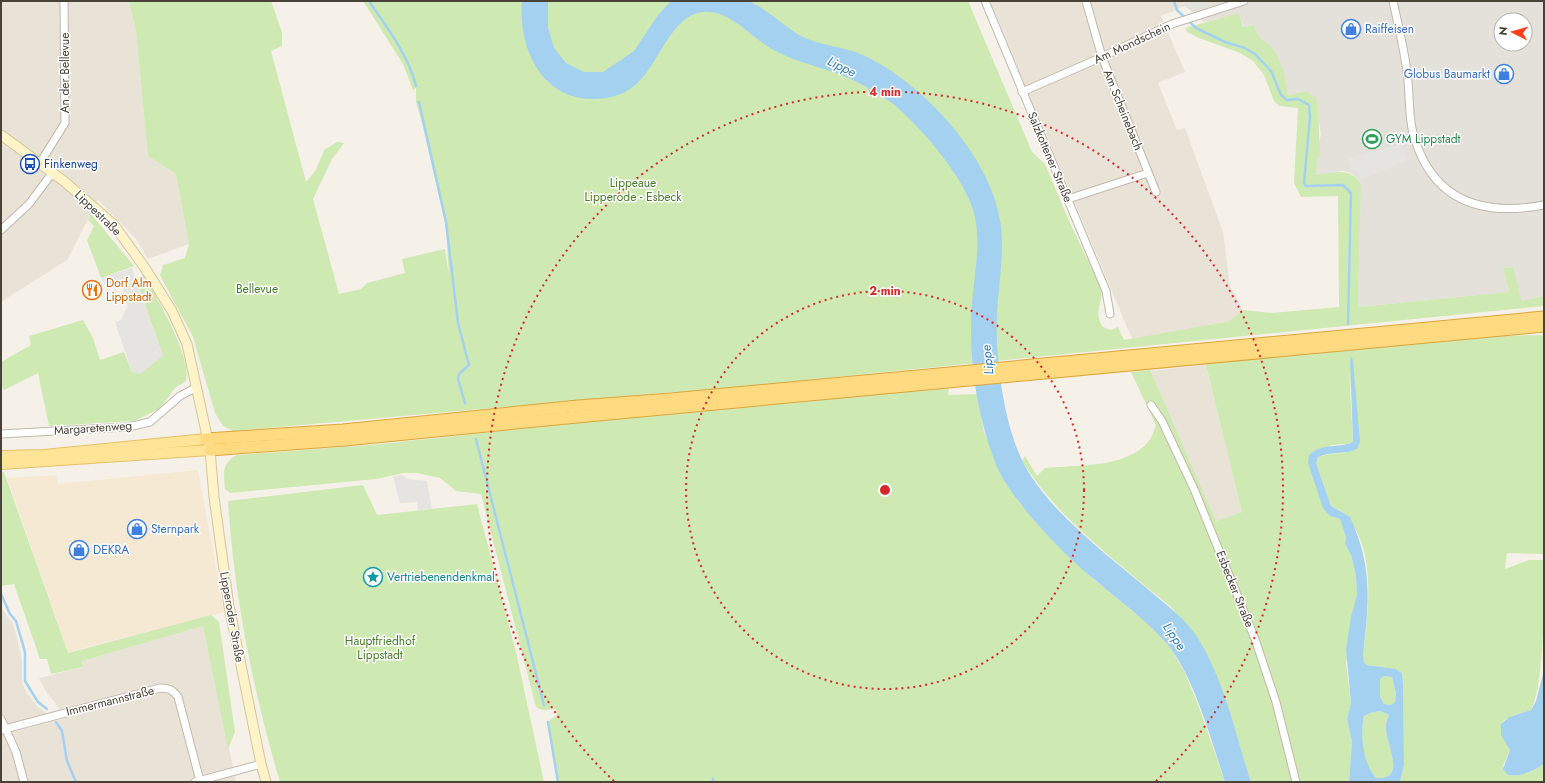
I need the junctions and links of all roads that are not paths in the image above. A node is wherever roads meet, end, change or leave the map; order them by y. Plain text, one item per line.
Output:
1 (64, 1) edge
2 (985, 1) edge
3 (1086, 1) edge
4 (1244, 1) edge
5 (1393, 1) edge
6 (1102, 57) junction
7 (1022, 92) junction
8 (1, 136) edge
9 (40, 163) junction
10 (53, 172) junction
11 (1148, 173) junction
12 (1156, 192) dead end
13 (1068, 198) junction
14 (1544, 205) edge
15 (1, 230) edge
16 (1110, 314) dead end
17 (1544, 317) edge
18 (1544, 326) edge
19 (1049, 368) junction
20 (197, 387) junction
21 (1151, 405) dead end
22 (1, 434) edge
23 (208, 444) junction
24 (1, 456) edge
25 (1, 464) edge
26 (1, 719) edge
27 (3, 729) edge
28 (261, 764) junction
29 (198, 781) edge
30 (24, 782) edge
31 (266, 782) edge
32 (1296, 782) edge

1 - 9 street, An der Bellevue
2 - 7 street, Salzkottener Straße
3 - 6 street, Am Scheinebach
4 - 6 street, Am Mondschein
5 - 14 street
6 - 7 street, Am Mondschein
6 - 11 street, Am Scheinebach
7 - 13 street, Salzkottener Straße
8 - 9 main road, Lippestraße
9 - 10 main road, Lippestraße
10 - 15 street
10 - 20 main road, Lippestraße
11 - 12 street, Am Scheinebach
11 - 13 street
13 - 16 street, Salzkottener Straße
17 - 19 highway
18 - 19 highway
19 - 23 highway
20 - 22 street, Margaretenweg
20 - 23 main road, Lippestraße
21 - 32 street, Esbecker Straße
23 - 24 main road
23 - 25 main road
23 - 28 main road, Lipperoder Straße
26 - 27 street
27 - 29 street, Immermannstraße
27 - 30 street
28 - 29 street
28 - 31 main road, Lipperoder Straße

